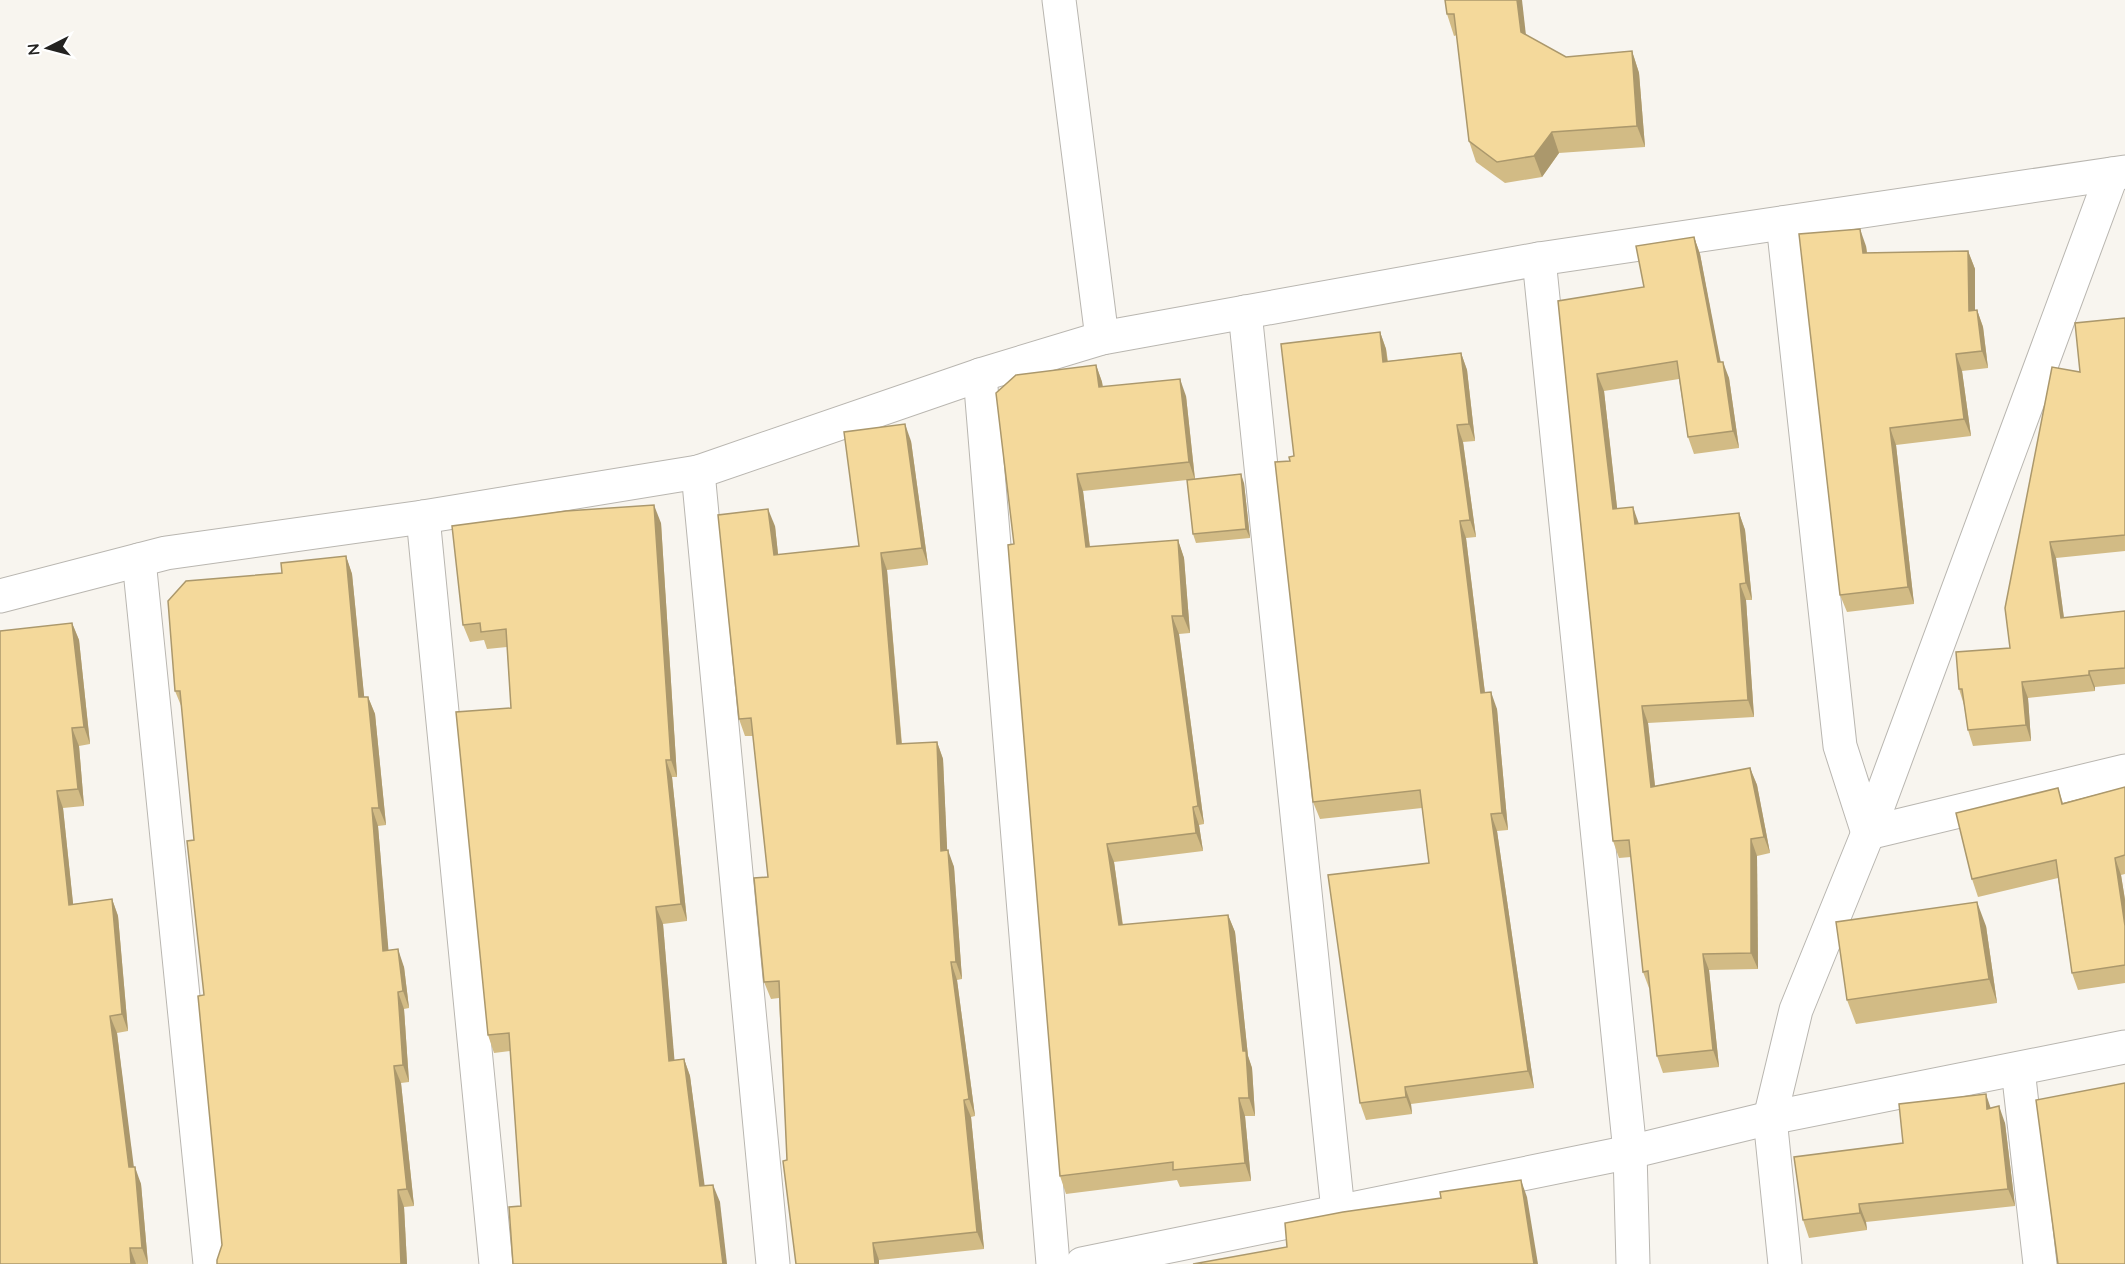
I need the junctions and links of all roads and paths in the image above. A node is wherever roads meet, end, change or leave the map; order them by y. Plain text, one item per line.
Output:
1 (1059, 0) edge
2 (2119, 173) edge
3 (1783, 223) junction
4 (1539, 259) junction
5 (1245, 312) junction
6 (1102, 338) junction
7 (980, 375) junction
8 (698, 472) junction
9 (423, 517) junction
10 (139, 560) junction
11 (0, 596) edge
12 (2125, 771) edge
13 (1868, 833) junction
14 (2125, 1047) edge
15 (2018, 1069) junction
16 (1770, 1118) junction
17 (1630, 1152) junction
18 (1338, 1211) junction
19 (210, 1264) edge
20 (496, 1264) edge
21 (773, 1264) edge
22 (1053, 1264) edge
23 (1082, 1264) edge
24 (1633, 1264) edge
25 (1785, 1264) edge
26 (2040, 1264) edge

1 - 6 street
2 - 3 street
2 - 13 street
3 - 4 street
3 - 13 street
4 - 5 street
4 - 17 street
5 - 6 street
5 - 18 street
6 - 7 street
7 - 8 street
7 - 22 street
8 - 9 street
8 - 21 street
9 - 10 street
9 - 20 street
10 - 11 street
10 - 19 street
12 - 13 street
13 - 16 street
14 - 15 street
15 - 16 street
15 - 26 street
16 - 17 street
16 - 25 street
17 - 18 street
17 - 24 street
18 - 23 street

